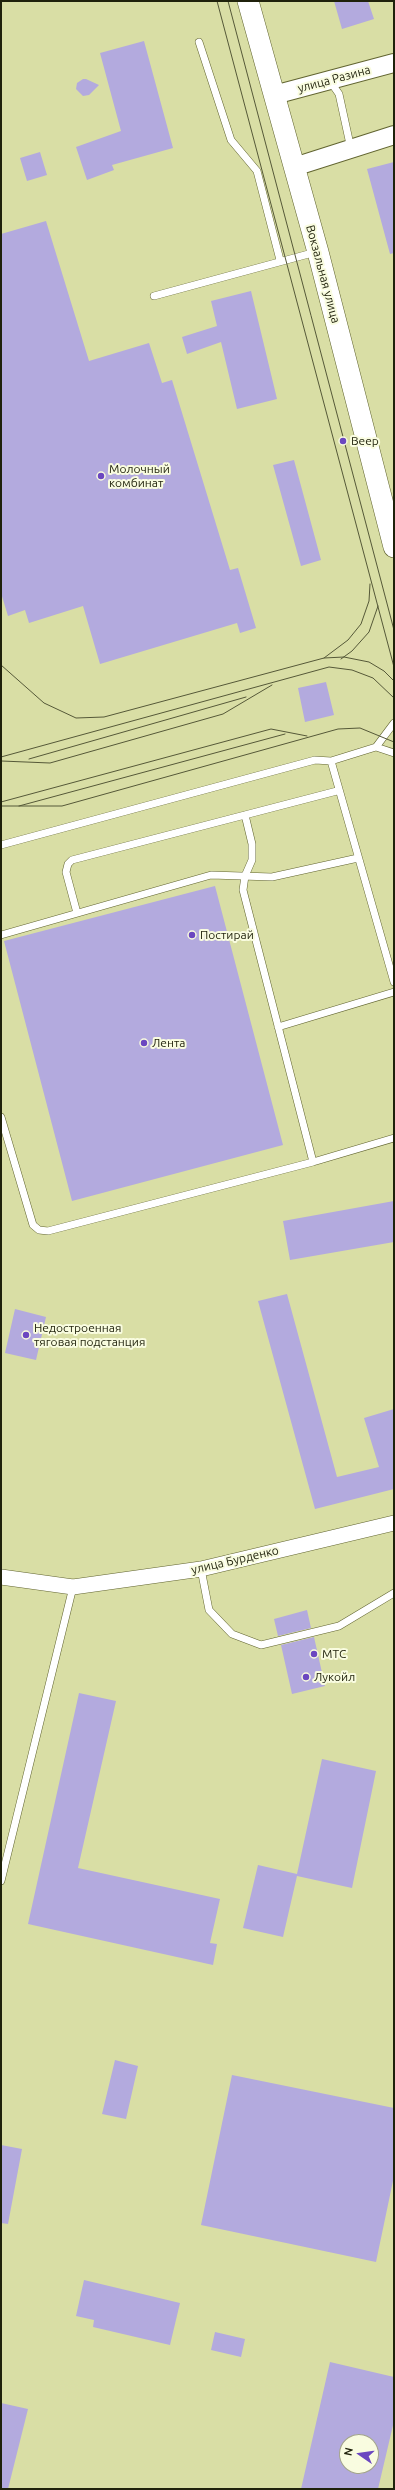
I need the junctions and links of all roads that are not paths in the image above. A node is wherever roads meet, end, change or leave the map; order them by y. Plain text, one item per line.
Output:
1 (248, 1) edge
2 (200, 42) dead end
3 (394, 63) edge
4 (330, 80) junction
5 (274, 95) junction
6 (394, 135) edge
7 (351, 149) junction
8 (294, 167) junction
9 (318, 252) junction
10 (280, 260) junction
11 (154, 296) dead end
12 (394, 547) edge
13 (394, 723) edge
14 (376, 747) junction
15 (394, 753) edge
16 (331, 761) junction
17 (338, 791) junction
18 (245, 815) junction
19 (1, 845) edge
20 (358, 858) junction
21 (245, 876) junction
22 (77, 913) junction
23 (1, 935) edge
24 (394, 982) edge
25 (394, 992) edge
26 (278, 1027) junction
27 (1, 1117) edge
28 (394, 1138) edge
29 (312, 1162) junction
30 (394, 1523) edge
31 (201, 1569) junction
32 (1, 1577) edge
33 (73, 1587) junction
34 (394, 1593) edge
35 (1, 1880) edge

1 - 5 main road, Вокзальная улица
2 - 10 lane
3 - 4 street, улица Разина
4 - 5 street, улица Разина
4 - 7 lane
5 - 8 main road, Вокзальная улица
6 - 7 street
7 - 8 street
8 - 9 main road, Вокзальная улица
9 - 10 lane
9 - 12 main road, Вокзальная улица
10 - 11 lane
13 - 14 lane
14 - 15 lane
14 - 16 lane
16 - 17 lane
16 - 19 lane
17 - 18 lane
17 - 20 lane
18 - 21 lane
18 - 22 lane
20 - 21 lane
20 - 24 lane
21 - 22 lane
21 - 26 lane
22 - 23 lane
25 - 26 lane
26 - 29 lane
27 - 29 lane
28 - 29 lane
30 - 31 street, улица Бурденко
31 - 33 street, улица Бурденко
31 - 34 lane
32 - 33 street, улица Бурденко
33 - 35 lane

